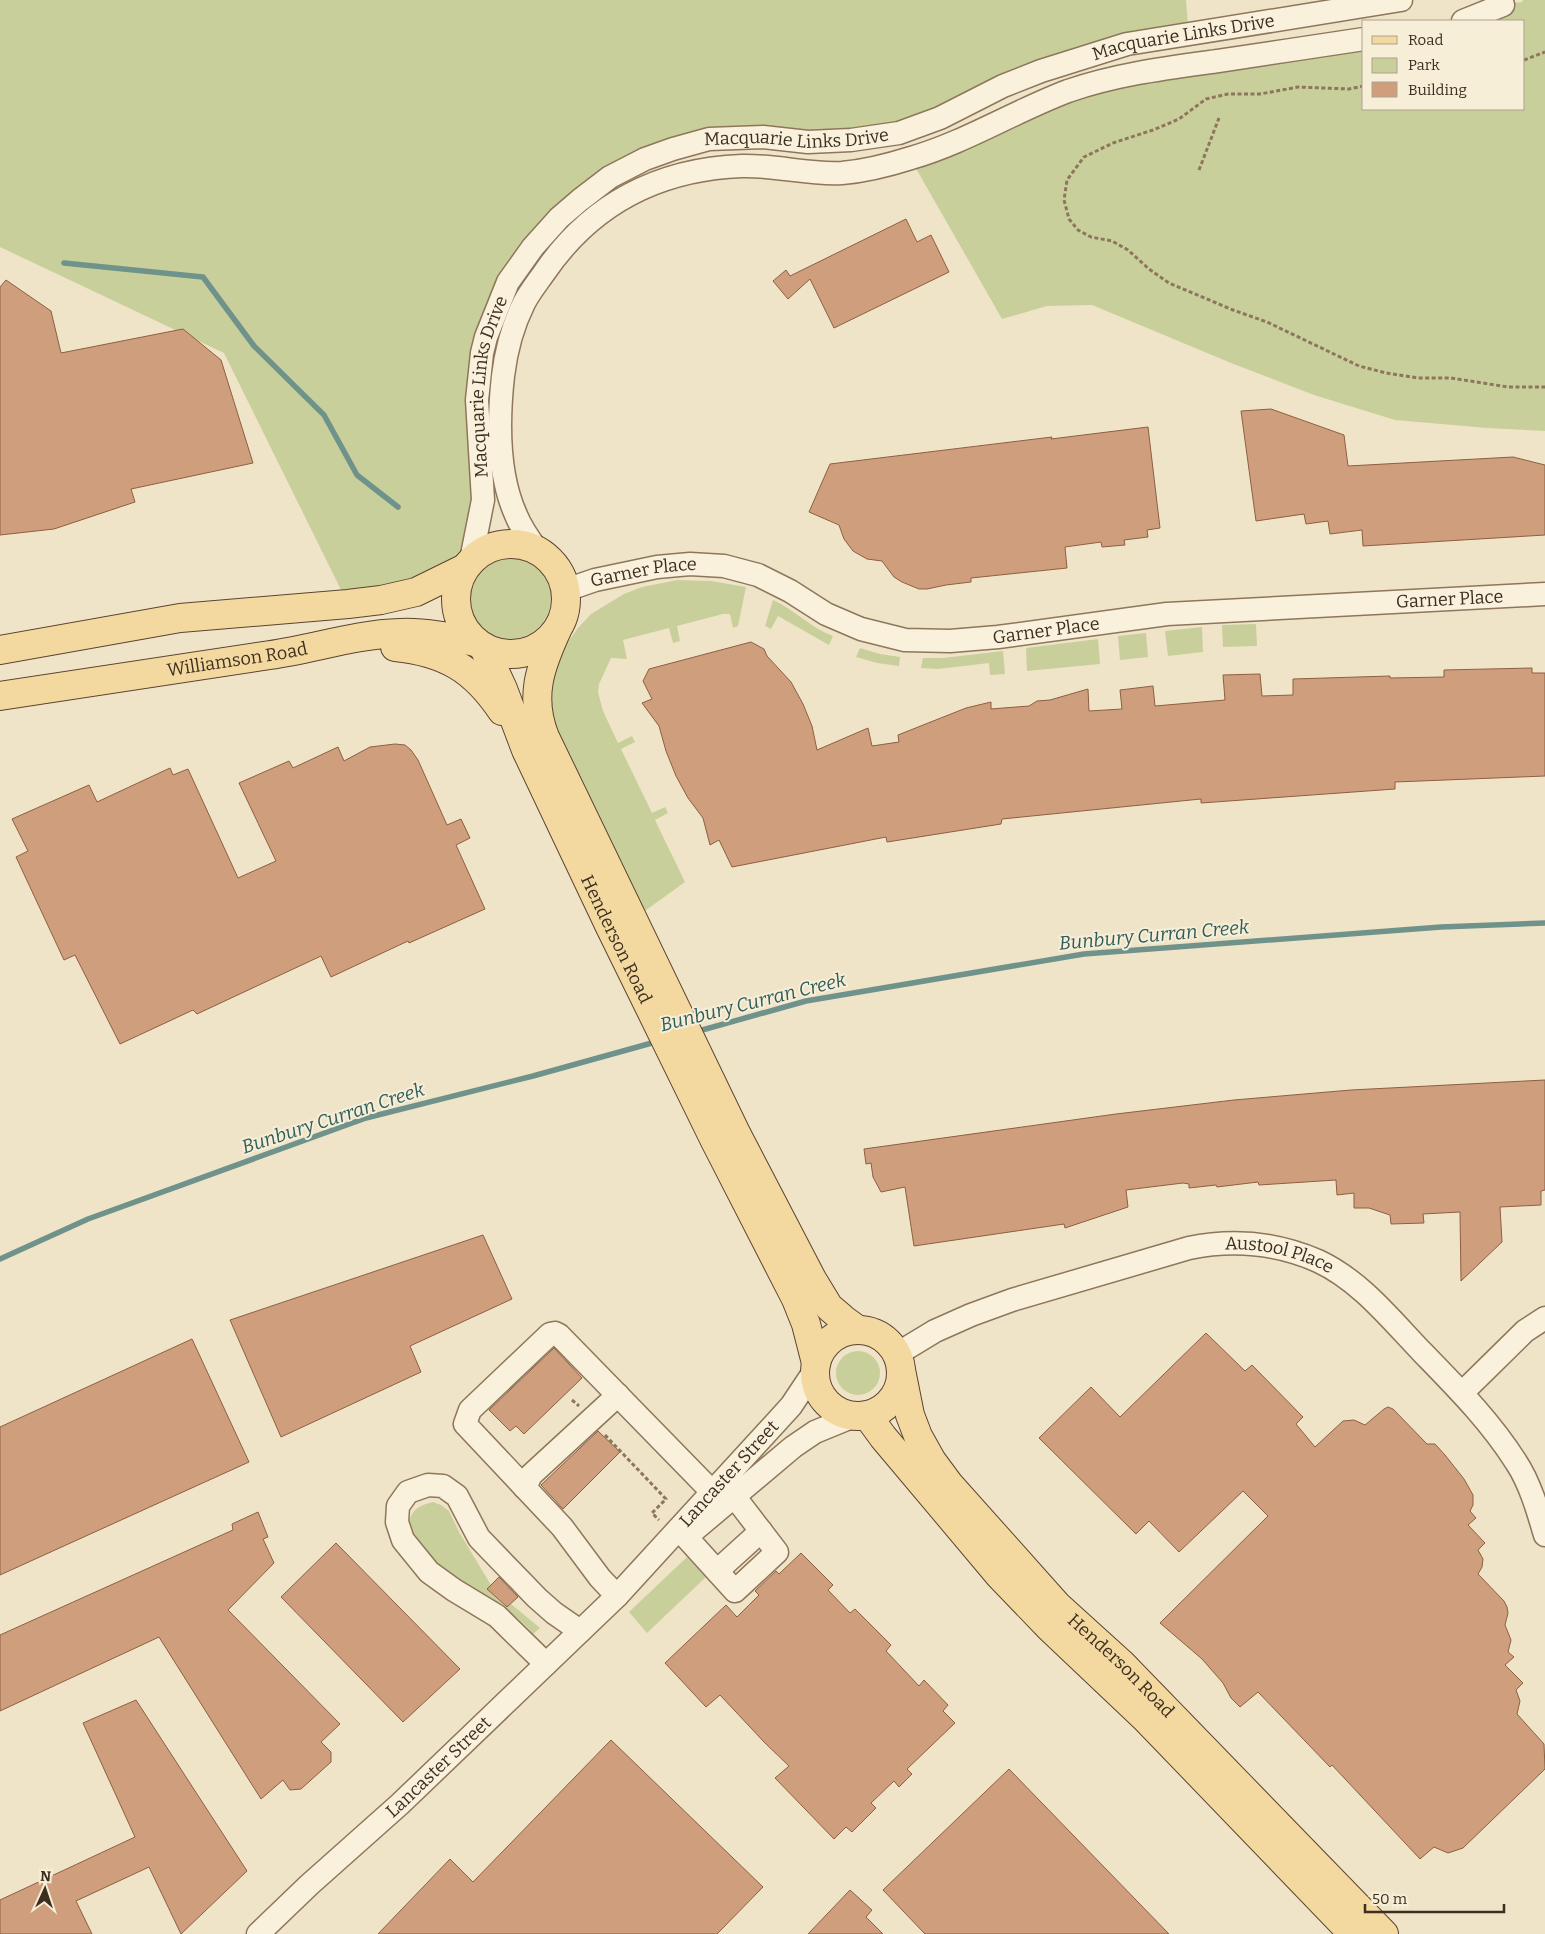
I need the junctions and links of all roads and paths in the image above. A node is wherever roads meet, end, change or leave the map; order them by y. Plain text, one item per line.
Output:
1 (1401, 0) edge
2 (1505, 2) edge
3 (1467, 20) edge
4 (1362, 39) edge
5 (1545, 52) edge
6 (1525, 60) edge
7 (1362, 86) edge
8 (1219, 118) dead end
9 (1199, 170) dead end
10 (1545, 387) edge
11 (537, 550) junction
12 (468, 564) junction
13 (566, 590) junction
14 (1545, 594) edge
15 (557, 630) junction
16 (480, 645) junction
17 (0, 650) edge
18 (272, 655) junction
19 (0, 696) edge
20 (526, 750) junction
21 (622, 924) junction
22 (726, 1138) junction
23 (1545, 1318) edge
24 (858, 1330) junction
25 (899, 1362) junction
26 (816, 1367) junction
27 (1462, 1393) junction
28 (618, 1396) junction
29 (572, 1400) dead end
30 (861, 1415) junction
31 (591, 1420) junction
32 (528, 1482) junction
33 (723, 1497) junction
34 (660, 1521) dead end
35 (1545, 1535) edge
36 (686, 1537) junction
37 (617, 1596) junction
38 (580, 1631) junction
39 (546, 1664) junction
40 (1325, 1888) junction
41 (258, 1934) edge
42 (1353, 1934) edge
43 (1384, 1934) edge

1 - 12 street, Macquarie Links Drive
2 - 3 street
4 - 11 street, Macquarie Links Drive
5 - 6 path
7 - 10 path
8 - 9 path
11 - 12 main road
11 - 13 main road
12 - 16 main road
12 - 17 main road
13 - 14 street, Garner Place
13 - 15 main road
15 - 16 main road
15 - 21 main road, Henderson Road
16 - 18 main road, Williamson Road
16 - 20 main road, Henderson Road
18 - 19 main road, Williamson Road
18 - 20 main road
20 - 21 main road, Henderson Road
21 - 22 main road, Henderson Road
22 - 24 main road, Henderson Road
22 - 26 main road, Henderson Road
23 - 27 street
24 - 25 main road
24 - 26 main road
25 - 27 street, Austool Place
25 - 30 main road
25 - 40 main road, Henderson Road
26 - 30 main road
26 - 33 street, Lancaster Street
27 - 35 street, Austool Place
28 - 31 street
28 - 32 street
28 - 33 street
29 - 31 path
30 - 33 street, Lancaster Street
30 - 40 main road, Henderson Road
31 - 32 street
31 - 34 path
32 - 37 street
33 - 36 street, Lancaster Street
33 - 36 street
33 - 37 street, Lancaster Street
36 - 37 street, Lancaster Street
37 - 38 street, Lancaster Street
38 - 39 street, Lancaster Street
38 - 39 street
39 - 41 street, Lancaster Street
40 - 42 main road, Henderson Road
40 - 43 main road, Henderson Road

